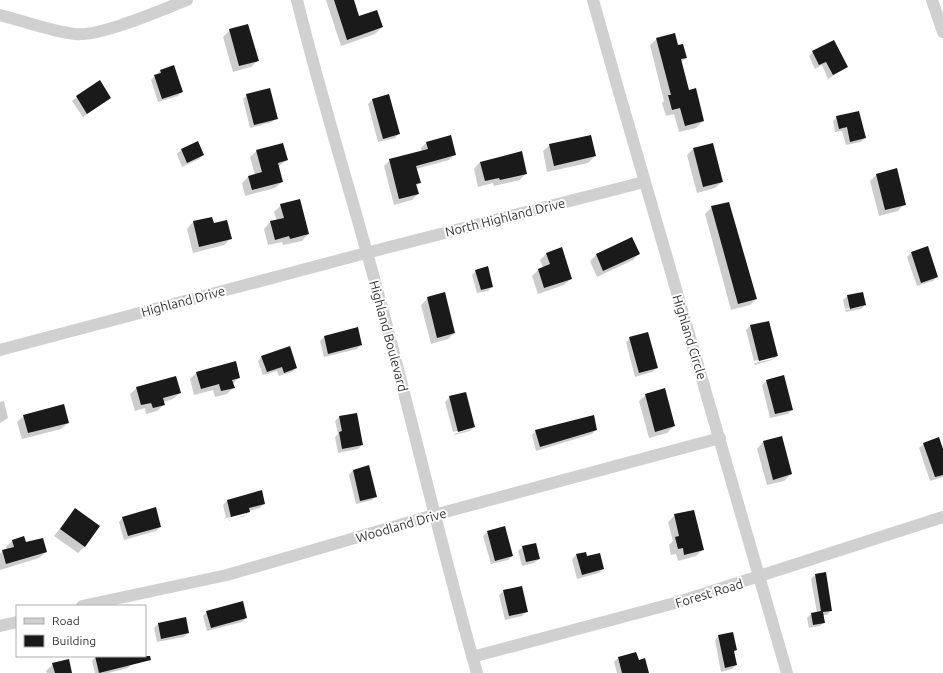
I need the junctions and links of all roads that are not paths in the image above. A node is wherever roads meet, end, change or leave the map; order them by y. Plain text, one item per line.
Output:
1 (187, 0) edge
2 (297, 0) edge
3 (593, 0) edge
4 (932, 0) edge
5 (0, 15) edge
6 (943, 32) edge
7 (644, 182) junction
8 (366, 253) junction
9 (0, 350) edge
10 (720, 438) junction
11 (434, 515) junction
12 (943, 517) edge
13 (760, 577) junction
14 (87, 605) edge
15 (16, 622) edge
16 (0, 626) edge
17 (472, 656) junction
18 (477, 673) edge
19 (787, 673) edge

1 - 5 street
2 - 8 street, Highland Boulevard
3 - 7 street, Highland Circle
4 - 6 street
7 - 8 street, North Highland Drive
7 - 10 street, Highland Circle
8 - 9 street, Highland Drive
8 - 11 street, Highland Boulevard
10 - 11 street, Woodland Drive
10 - 13 street, Highland Circle
11 - 14 street, Woodland Drive
11 - 17 street, Highland Boulevard
12 - 13 street, Forest Road
13 - 17 street, Forest Road
13 - 19 street, Highland Circle
15 - 16 street
17 - 18 street, Highland Boulevard

